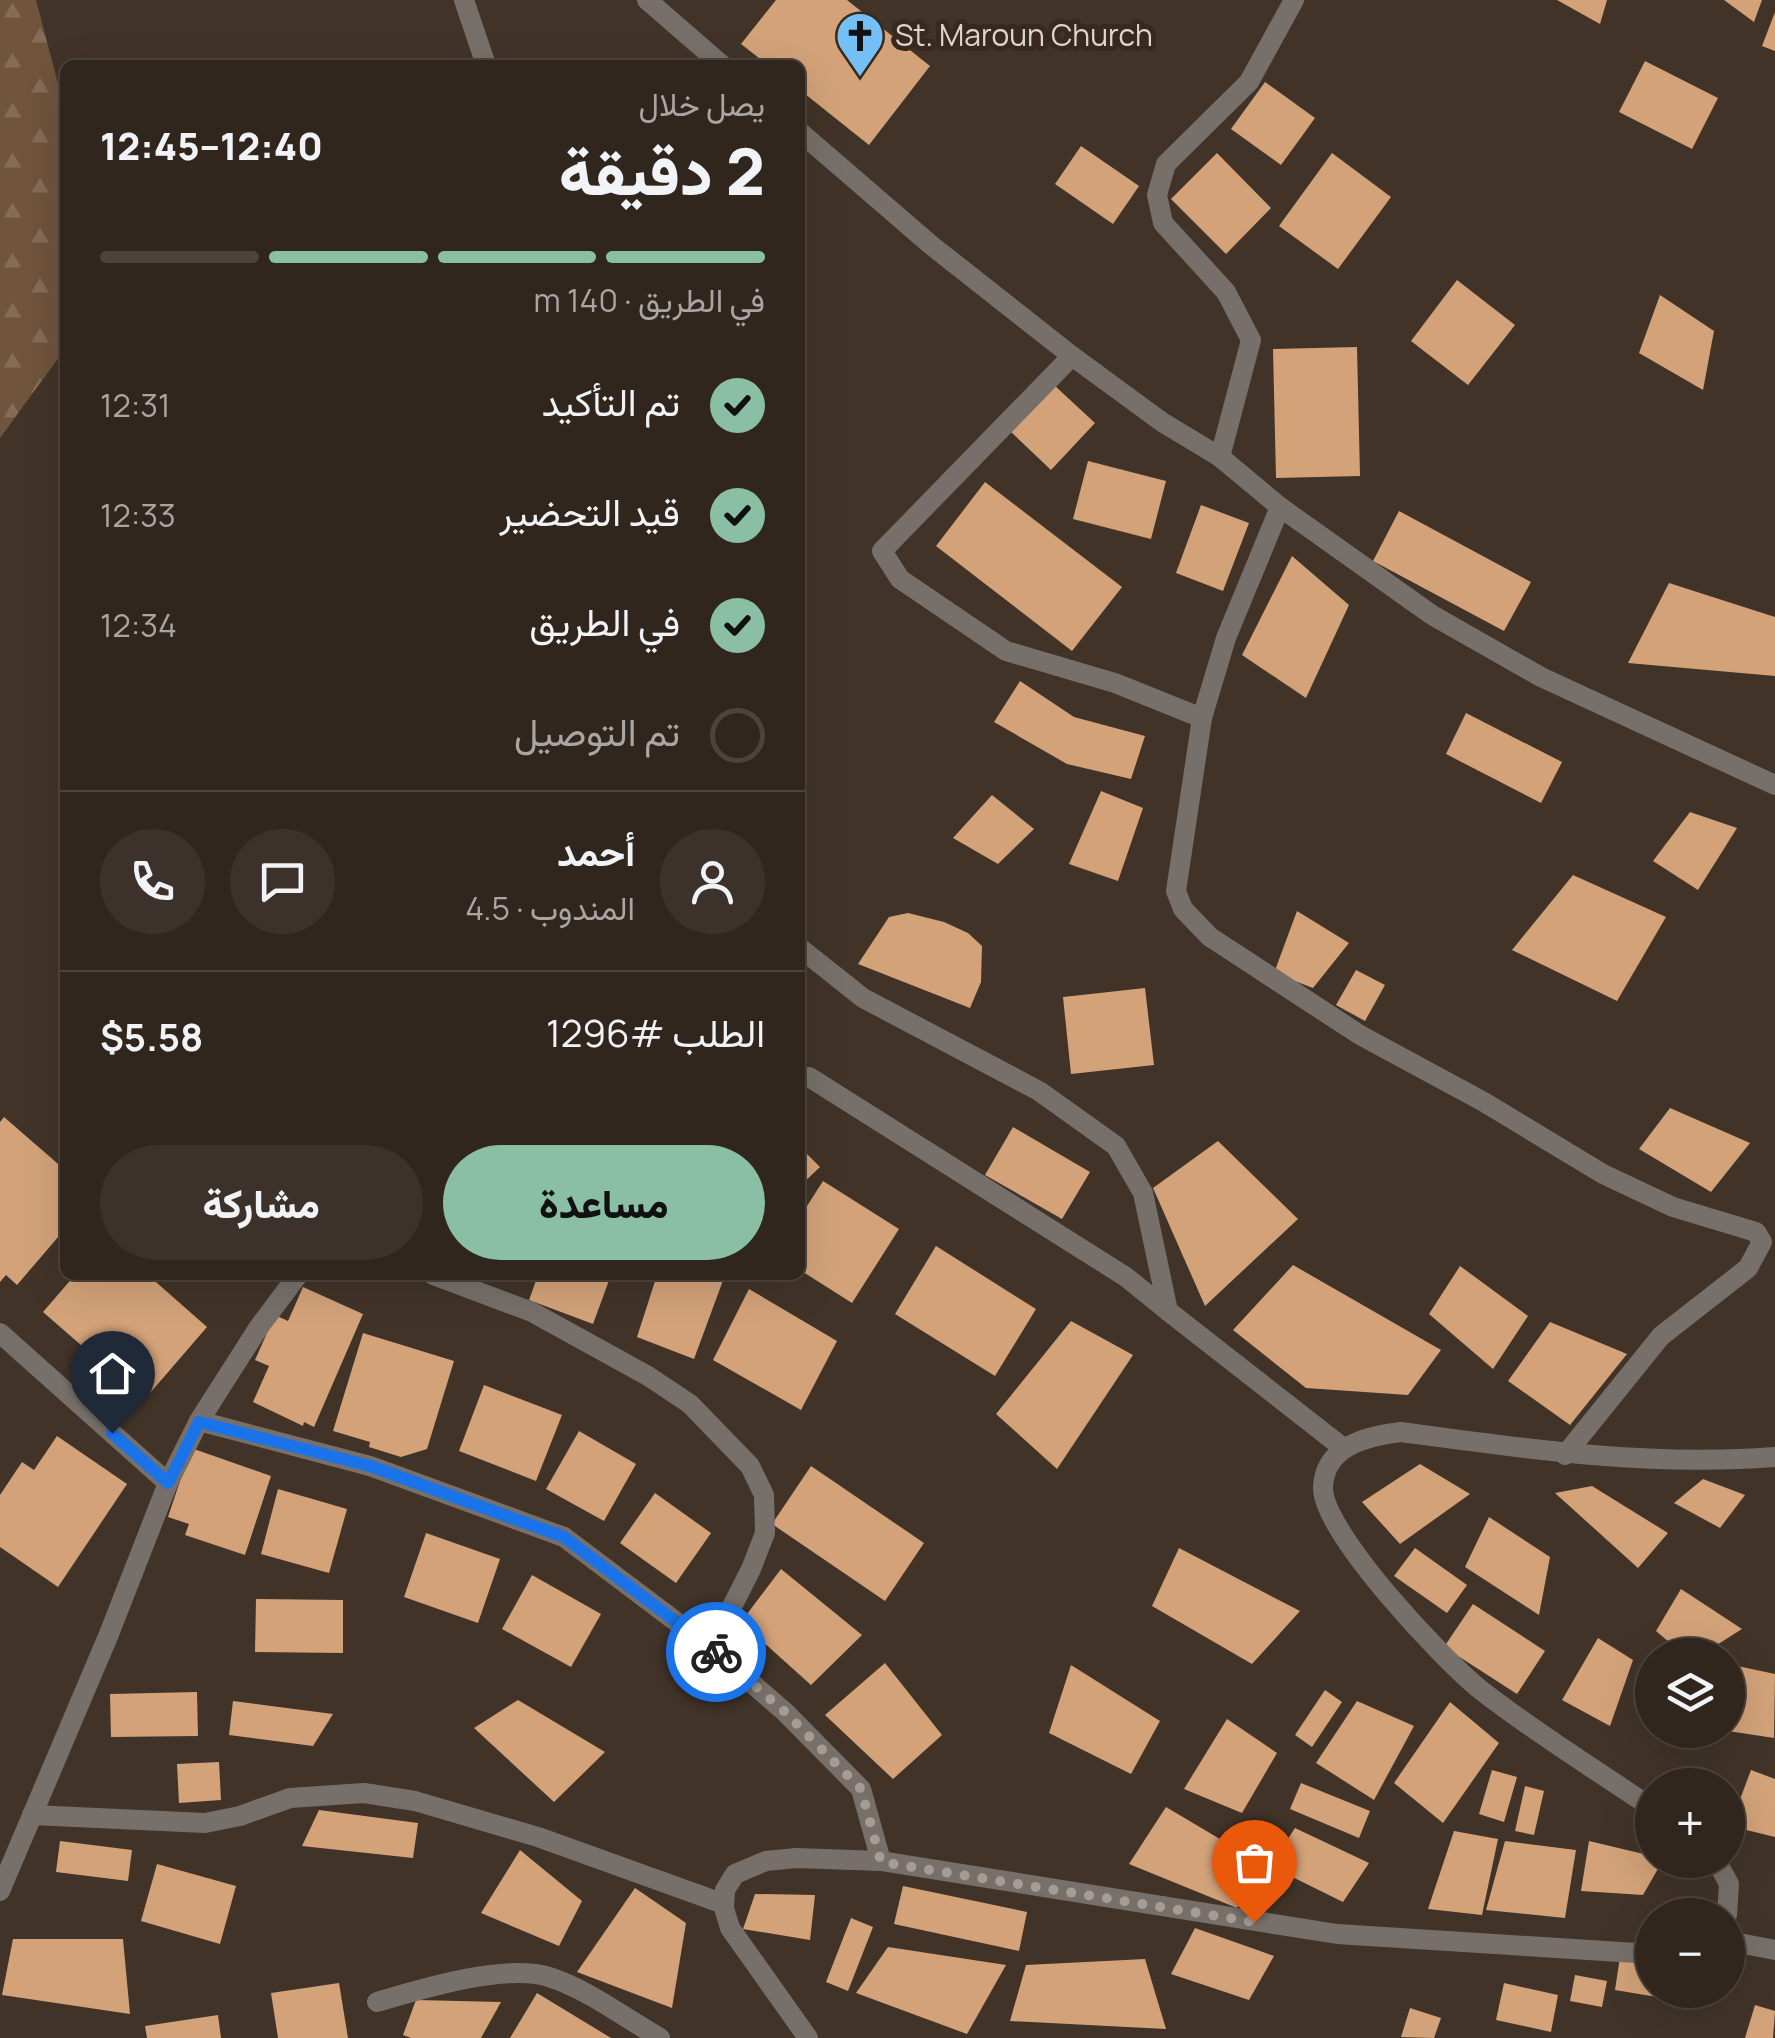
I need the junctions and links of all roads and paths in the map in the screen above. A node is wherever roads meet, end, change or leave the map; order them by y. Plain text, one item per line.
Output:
1 (464, 0) edge
2 (647, 0) edge
3 (1294, 0) edge
4 (484, 60) edge
5 (716, 60) edge
6 (805, 136) edge
7 (1072, 356) junction
8 (1220, 457) junction
9 (1280, 507) junction
10 (1202, 718) junction
11 (1775, 785) edge
12 (805, 952) edge
13 (809, 1077) dead end
14 (294, 1280) edge
15 (446, 1280) edge
16 (1168, 1311) junction
17 (0, 1332) edge
18 (199, 1422) junction
19 (1342, 1447) junction
20 (1565, 1455) junction
21 (1775, 1457) edge
22 (168, 1483) junction
23 (711, 1648) junction
24 (1635, 1796) edge
25 (32, 1815) junction
26 (881, 1862) junction
27 (0, 1891) edge
28 (724, 1904) junction
29 (1745, 1944) edge
30 (1775, 1950) edge
31 (1635, 1953) edge
32 (377, 2002) dead end
33 (660, 2038) edge
34 (808, 2038) edge

1 - 4 street
2 - 5 street
3 - 8 street
6 - 7 street
7 - 8 street
7 - 10 street
8 - 9 street
9 - 10 street
9 - 11 street
10 - 20 street
12 - 16 street
13 - 16 street
14 - 18 street
15 - 23 street
16 - 19 street
17 - 22 street
18 - 22 street
18 - 23 street
19 - 20 street
19 - 24 street
20 - 21 street
22 - 25 street
23 - 26 street
25 - 27 street
25 - 28 street
26 - 28 street
26 - 31 street
28 - 34 street
29 - 30 street
32 - 33 street

